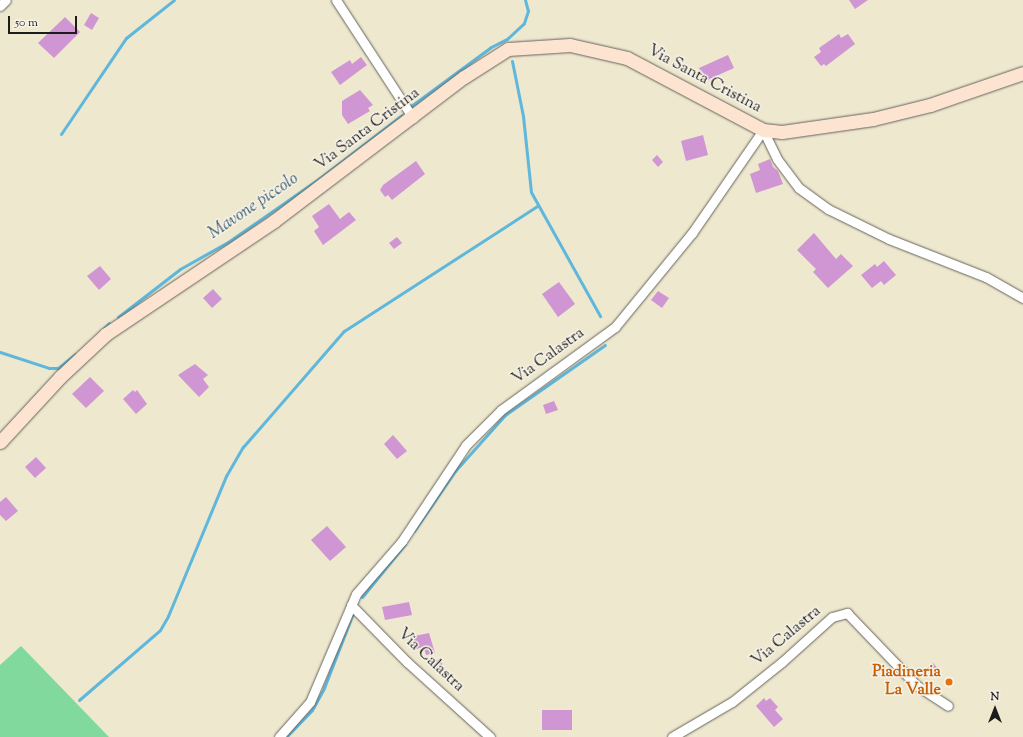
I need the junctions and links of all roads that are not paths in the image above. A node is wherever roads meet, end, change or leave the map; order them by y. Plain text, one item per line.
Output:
1 (6, 0) edge
2 (336, 0) edge
3 (0, 6) edge
4 (1023, 74) edge
5 (413, 118) junction
6 (763, 130) junction
7 (1023, 298) edge
8 (0, 442) edge
9 (351, 605) junction
10 (948, 706) dead end
11 (279, 737) edge
12 (490, 737) edge
13 (672, 737) edge

1 - 3 street
2 - 5 street
4 - 6 street, Via Santa Cristina
5 - 6 street, Via Santa Cristina
5 - 8 street, Via Santa Cristina
6 - 7 street, Via Santa Cristina
6 - 9 street, Via Calastra
9 - 11 street, Via Calastra
9 - 12 street, Via Calastra
10 - 13 street, Via Calastra

